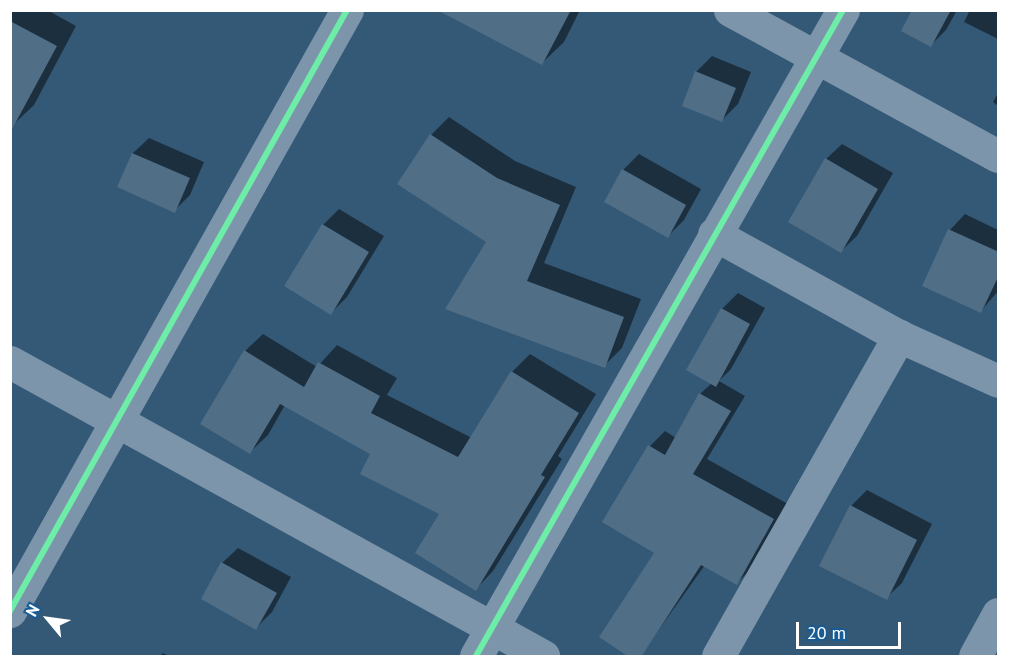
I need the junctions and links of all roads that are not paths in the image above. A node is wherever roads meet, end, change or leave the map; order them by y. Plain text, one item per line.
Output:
1 (347, 10) edge
2 (730, 10) edge
3 (843, 10) edge
4 (817, 58) junction
5 (999, 156) edge
6 (714, 234) junction
7 (899, 336) junction
8 (10, 362) edge
9 (999, 381) edge
10 (117, 422) junction
11 (10, 611) edge
12 (492, 628) junction
13 (476, 657) edge
14 (543, 657) edge
15 (718, 657) edge

1 - 10 street
2 - 4 street
3 - 4 street
4 - 5 street
4 - 6 street
6 - 7 street
6 - 12 street
7 - 9 street
7 - 15 street
8 - 10 street
10 - 11 street
10 - 12 street
12 - 13 street
12 - 14 street

